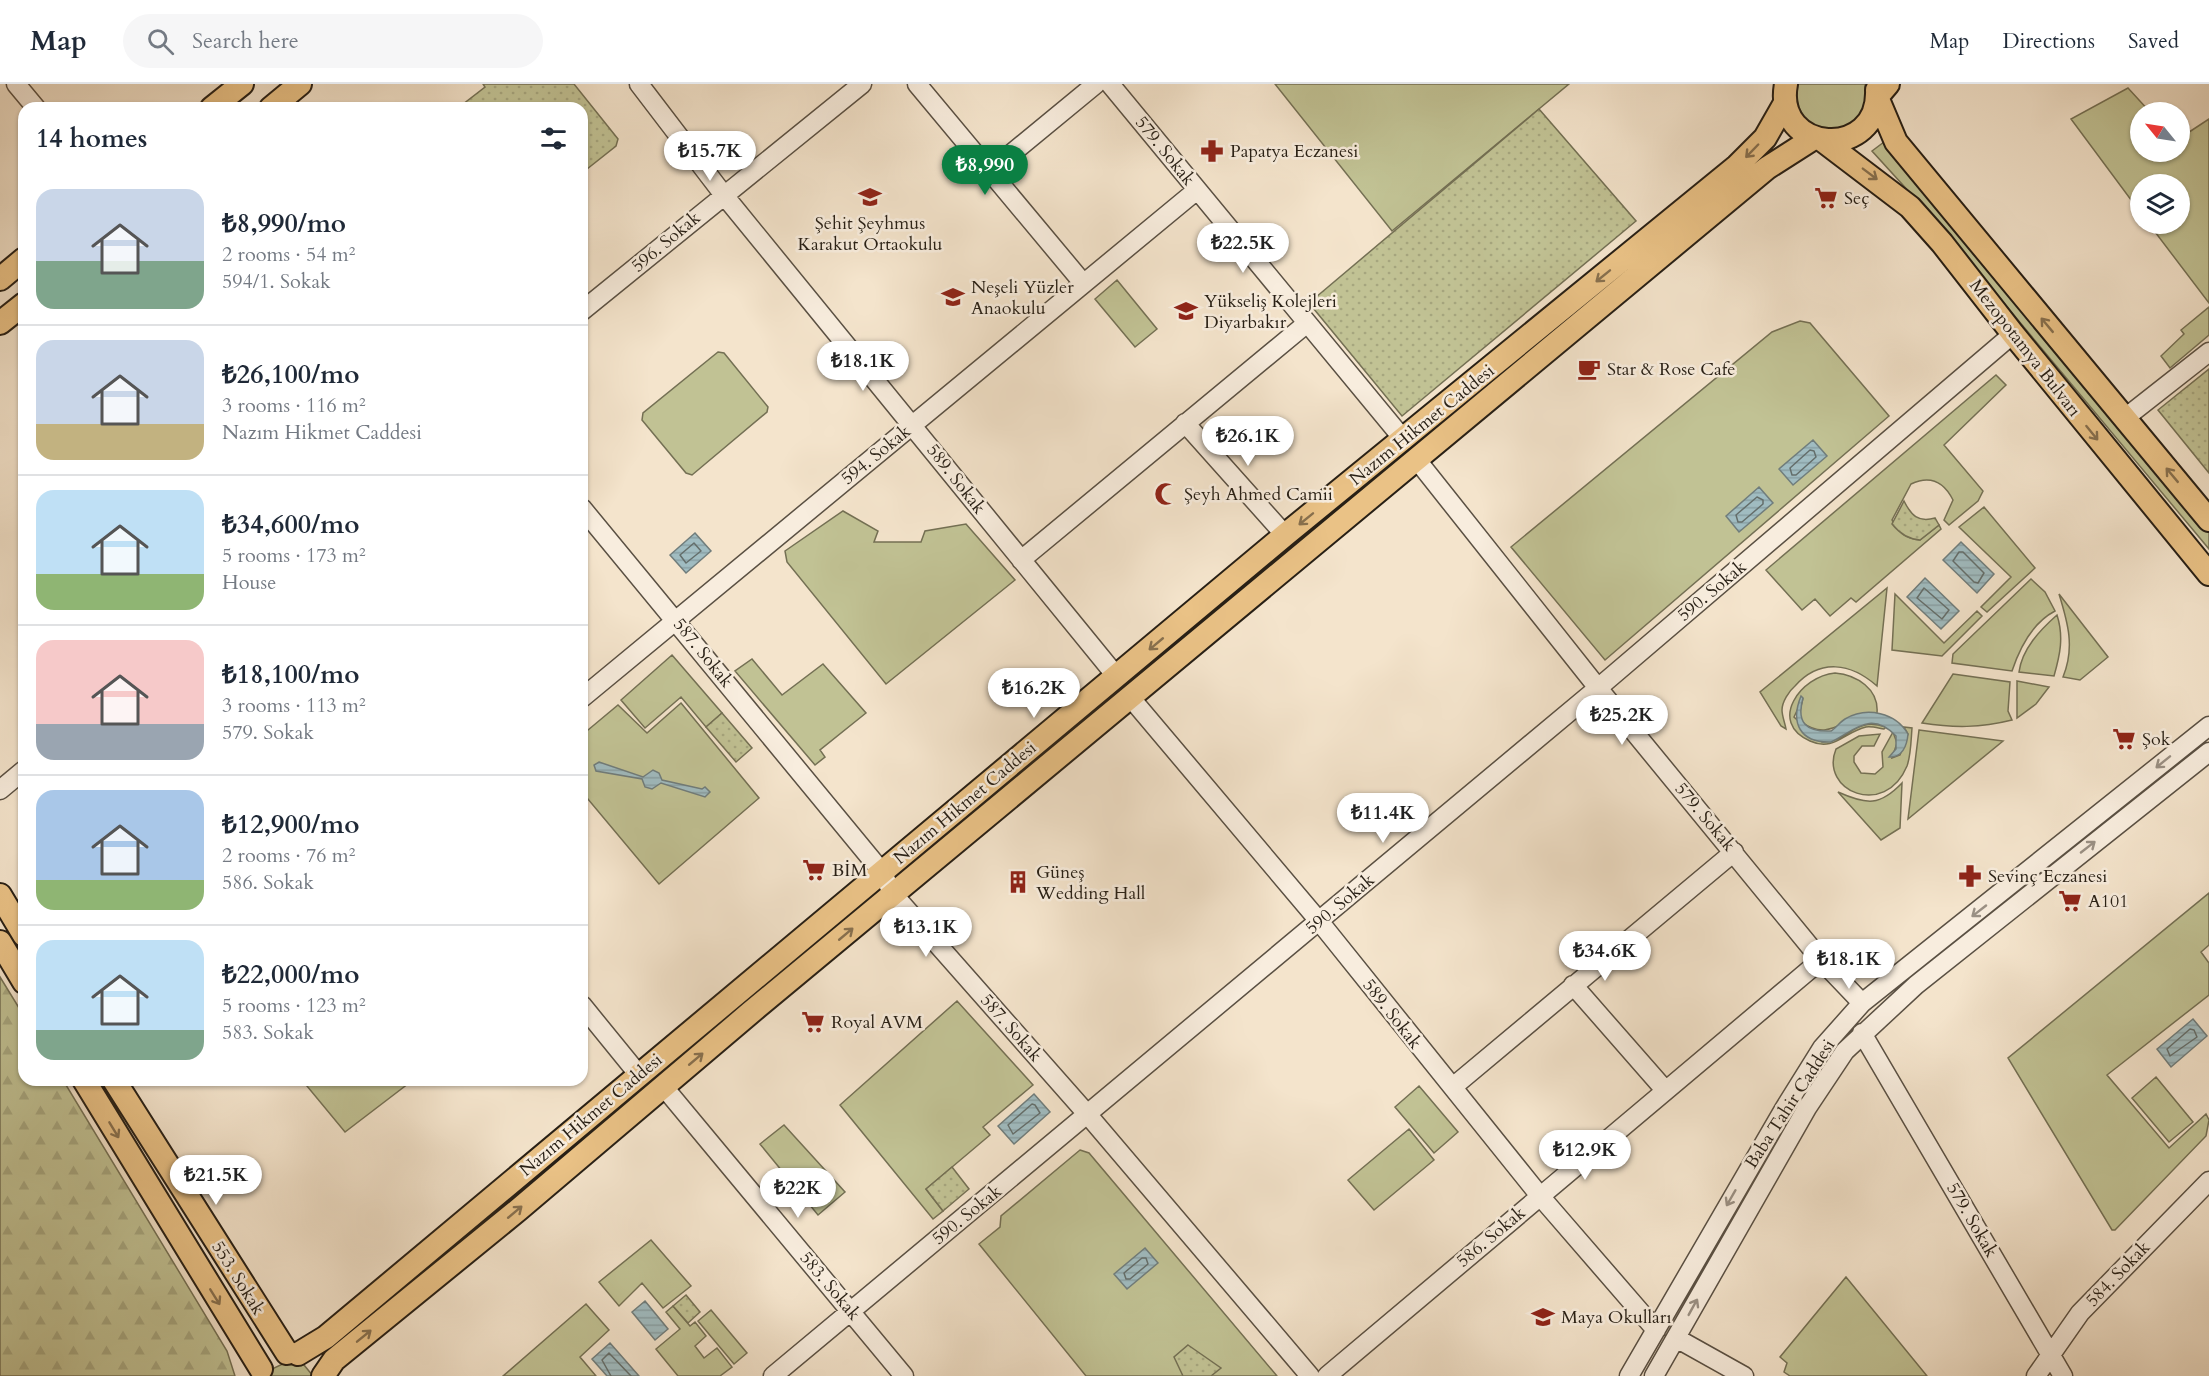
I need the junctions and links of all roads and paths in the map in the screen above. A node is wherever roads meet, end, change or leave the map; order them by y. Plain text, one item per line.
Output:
1 (16, 84) edge
2 (242, 84) edge
3 (300, 84) edge
4 (639, 84) edge
5 (862, 84) edge
6 (917, 84) edge
7 (1096, 84) edge
8 (1110, 84) edge
9 (1880, 88) edge
10 (1784, 90) edge
11 (31, 102) edge
12 (220, 102) edge
13 (278, 102) edge
14 (1818, 139) junction
15 (989, 172) junction
16 (1197, 190) junction
17 (723, 194) junction
18 (18, 264) edge
19 (0, 279) edge
20 (1083, 283) junction
21 (588, 306) edge
22 (18, 310) edge
23 (0, 323) edge
24 (1306, 324) junction
25 (2013, 334) junction
26 (2209, 352) edge
27 (2125, 418) junction
28 (1185, 423) junction
29 (913, 424) junction
30 (1404, 440) junction
31 (1417, 460) junction
32 (588, 515) edge
33 (2209, 520) edge
34 (1285, 535) junction
35 (1021, 560) junction
36 (2209, 574) edge
37 (675, 620) junction
38 (1117, 676) junction
39 (1598, 688) junction
40 (588, 693) edge
41 (1130, 698) junction
42 (2209, 726) edge
43 (2209, 752) edge
44 (18, 775) edge
45 (0, 790) edge
46 (1734, 852) junction
47 (882, 872) junction
48 (893, 894) junction
49 (0, 895) edge
50 (1319, 921) junction
51 (18, 925) edge
52 (0, 942) edge
53 (1821, 960) junction
54 (18, 972) edge
55 (1573, 985) junction
56 (1862, 1003) junction
57 (588, 1012) edge
58 (1862, 1033) junction
59 (639, 1075) junction
60 (88, 1086) edge
61 (118, 1086) edge
62 (663, 1086) junction
63 (1454, 1086) junction
64 (1665, 1090) junction
65 (1088, 1115) junction
66 (2209, 1181) edge
67 (1540, 1196) junction
68 (850, 1311) junction
69 (1656, 1330) junction
70 (1676, 1338) junction
71 (292, 1354) junction
72 (2050, 1356) junction
73 (260, 1373) edge
74 (320, 1376) edge
75 (773, 1376) edge
76 (904, 1376) edge
77 (1310, 1376) edge
78 (1327, 1376) edge
79 (1629, 1376) edge
80 (1654, 1376) edge
81 (1744, 1376) edge
82 (2036, 1376) edge
83 (2063, 1376) edge

1 - 11 street
2 - 12 main road
3 - 13 main road
4 - 17 street, 589. Sokak
5 - 17 street, 596. Sokak
6 - 15 street
7 - 15 street
8 - 16 street, 579. Sokak
9 - 14 main road
27 -> 9 main road
10 - 14 main road, Mezopotamya Bulvarı
10 -> 30 main road, Nazım Hikmet Caddesi
14 -> 25 main road, Mezopotamya Bulvarı
14 - 31 main road, Nazım Hikmet Caddesi
15 - 20 street
16 - 20 street, 594. Sokak
16 - 24 street, 579. Sokak
17 - 21 street, 596. Sokak
17 - 29 street, 589. Sokak
18 - 19 main road
20 - 29 street, 594. Sokak
22 - 23 main road
24 - 28 street
24 - 30 street, 579. Sokak
25 -> 36 main road, Mezopotamya Bulvarı
25 - 39 street, 590. Sokak
26 - 27 street
33 -> 27 main road
28 - 34 street
28 - 35 street
29 - 35 street, 589. Sokak
29 - 37 street, 594. Sokak
30 -> 34 main road, Nazım Hikmet Caddesi
31 - 39 street, 579. Sokak
31 - 41 main road, Nazım Hikmet Caddesi
32 - 37 street, 587. Sokak
34 -> 38 main road, Nazım Hikmet Caddesi
35 - 38 street, 589. Sokak
37 - 40 street, 594. Sokak
37 - 47 street, 587. Sokak
38 - 47 main road, Nazım Hikmet Caddesi
39 - 46 street, 579. Sokak
39 - 50 street, 590. Sokak
41 - 48 main road, Nazım Hikmet Caddesi
41 - 50 street, 589. Sokak
42 -> 56 street, Baba Tahir Caddesi
58 -> 43 street, Baba Tahir Caddesi
44 - 45 street
46 - 53 street, 579. Sokak
46 - 55 street
47 - 48 street, 587. Sokak
47 - 59 main road, Nazım Hikmet Caddesi
62 -> 48 main road, Nazım Hikmet Caddesi
48 - 65 street, 587. Sokak
49 - 51 main road
50 - 63 street, 589. Sokak
50 - 65 street, 590. Sokak
52 - 54 main road
53 - 56 street, 579. Sokak
53 - 64 street, 586. Sokak
55 - 63 street
55 - 64 street
56 -> 69 street, Baba Tahir Caddesi
57 - 59 street
70 -> 58 street, Baba Tahir Caddesi
58 - 72 street, 579. Sokak
59 - 71 main road, Nazım Hikmet Caddesi
60 -> 73 main road
61 - 71 main road, 553. Sokak
62 - 68 street, 583. Sokak
74 -> 62 main road, Nazım Hikmet Caddesi
63 - 67 street, 589. Sokak
64 - 67 street, 586. Sokak
65 - 68 street, 590. Sokak
65 - 77 street, 587. Sokak
66 - 72 street, 584. Sokak
67 - 69 street, 589. Sokak
67 - 78 street, 586. Sokak
68 - 75 street, 590. Sokak
68 - 76 street, 583. Sokak
69 - 79 street, Baba Tahir Caddesi
70 - 80 street, Baba Tahir Caddesi
70 - 81 street
71 - 73 main road, Nazım Hikmet Caddesi
71 - 74 main road, 553. Sokak
72 - 82 street, 584. Sokak
72 - 83 street, 579. Sokak

